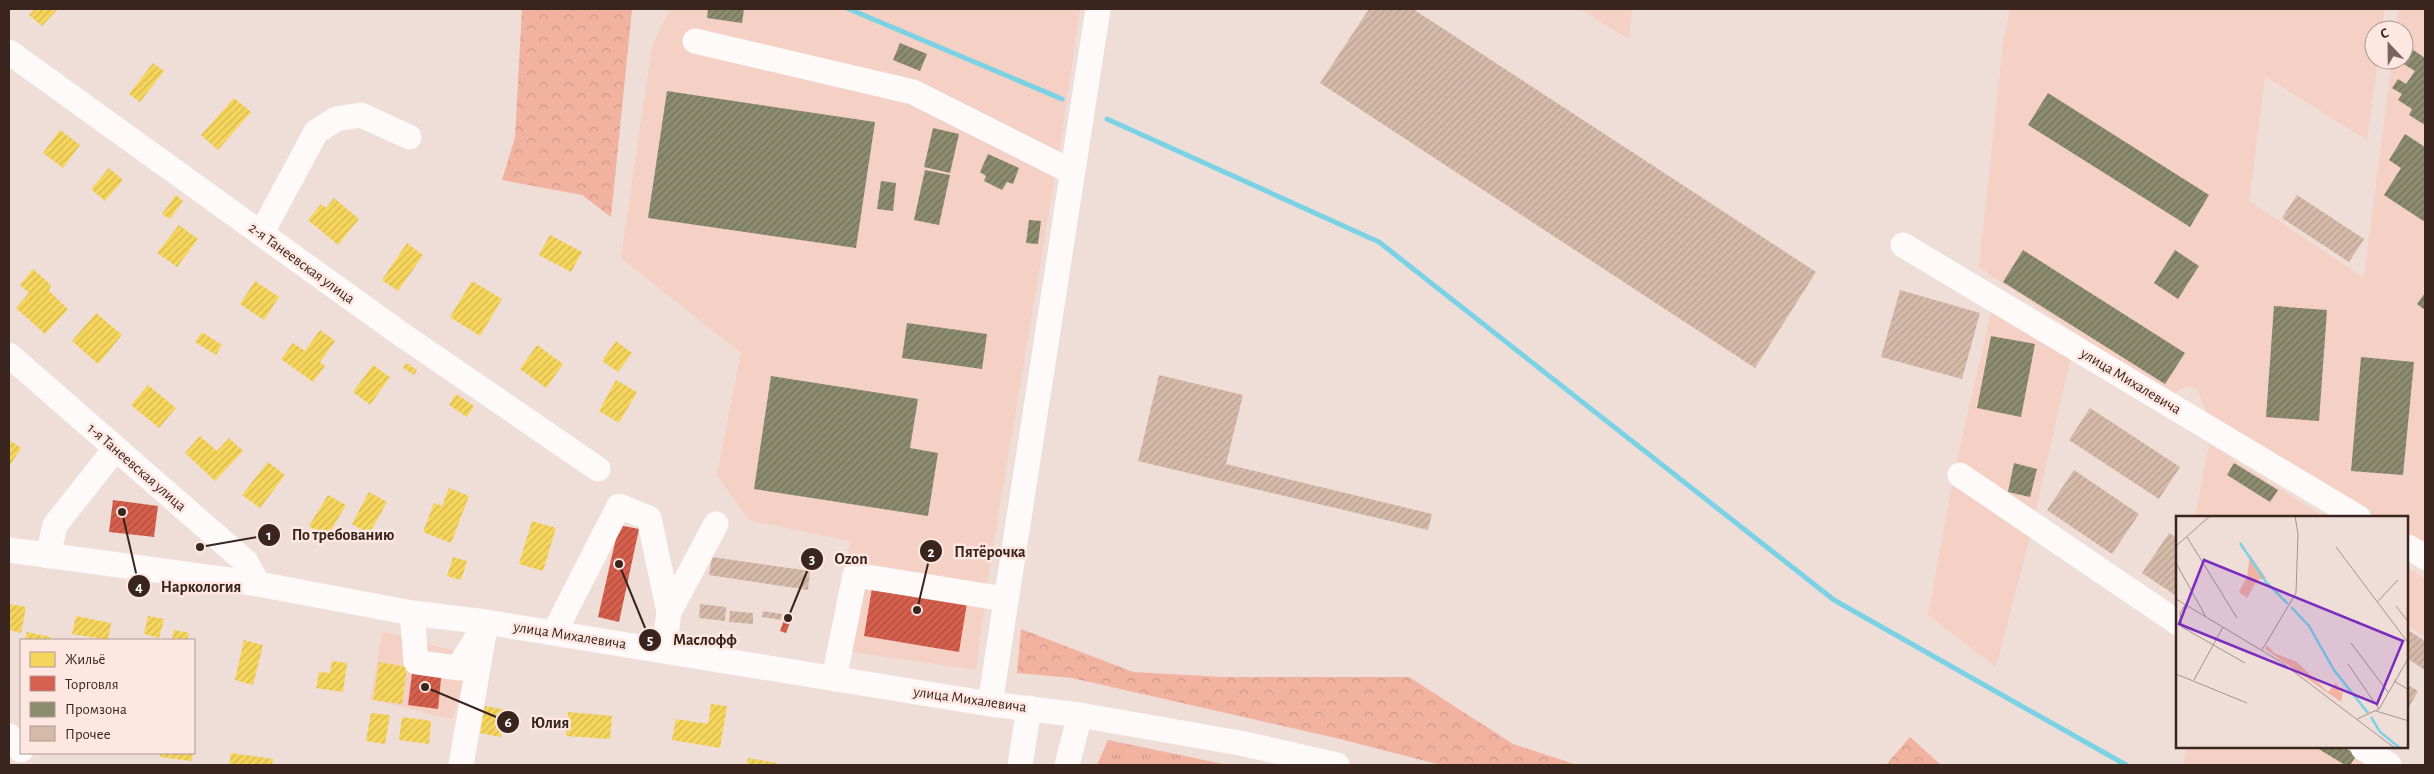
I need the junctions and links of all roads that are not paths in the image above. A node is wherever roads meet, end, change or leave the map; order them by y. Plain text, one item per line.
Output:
1 (1098, 9) edge
2 (695, 41) dead end
3 (9, 52) edge
4 (409, 137) dead end
5 (1072, 172) junction
6 (261, 234) junction
7 (1903, 245) dead end
8 (9, 355) edge
9 (116, 448) junction
10 (598, 469) dead end
11 (1960, 475) dead end
12 (2356, 516) edge
13 (716, 524) dead end
14 (2409, 548) edge
15 (9, 550) edge
16 (48, 556) junction
17 (2425, 557) edge
18 (258, 584) junction
19 (1005, 599) junction
20 (669, 612) junction
21 (412, 613) junction
22 (2176, 621) edge
23 (486, 622) junction
24 (554, 633) junction
25 (664, 650) junction
26 (834, 679) junction
27 (990, 704) junction
28 (1030, 708) junction
29 (1080, 715) junction
30 (9, 736) edge
31 (20, 749) edge
32 (2365, 749) edge
33 (461, 765) edge
34 (1020, 765) edge
35 (1068, 765) edge
36 (1337, 765) edge
37 (2389, 765) edge

1 - 5 street
2 - 5 street
3 - 6 street, 2-я Танеевская улица
4 - 6 street
5 - 19 street
6 - 10 street, 2-я Танеевская улица
7 - 12 street, улица Михалевича
8 - 9 street, 1-я Танеевская улица
9 - 16 street
9 - 18 street, 1-я Танеевская улица
11 - 22 street
13 - 20 street
14 - 17 street
15 - 16 street, улица Михалевича
16 - 18 street, улица Михалевича
18 - 21 street, улица Михалевича
19 - 26 street
19 - 27 street
20 - 24 street
20 - 25 street
21 - 23 street, улица Михалевича
21 - 23 street
23 - 24 street, улица Михалевича
23 - 33 street
24 - 25 street, улица Михалевича
25 - 26 street, улица Михалевича
26 - 27 street, улица Михалевича
27 - 28 street, улица Михалевича
28 - 29 street, улица Михалевича
28 - 34 street
29 - 35 street
29 - 36 street, улица Михалевича
30 - 31 street
32 - 37 street

